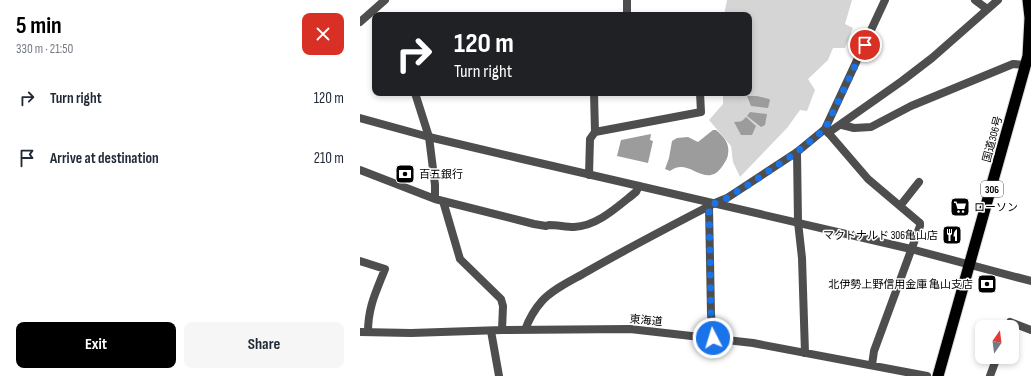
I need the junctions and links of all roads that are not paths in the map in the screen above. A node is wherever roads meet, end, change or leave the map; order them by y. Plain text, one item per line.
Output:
1 (384, 0) edge
2 (627, 0) edge
3 (885, 0) edge
4 (975, 0) edge
5 (998, 0) edge
6 (1028, 0) edge
7 (987, 9) junction
8 (376, 12) edge
9 (627, 12) edge
10 (372, 14) edge
11 (360, 22) edge
12 (1026, 65) junction
13 (416, 96) edge
14 (594, 96) edge
15 (700, 96) edge
16 (360, 118) edge
17 (842, 125) junction
18 (827, 131) junction
19 (595, 132) junction
20 (429, 137) junction
21 (797, 152) junction
22 (360, 170) edge
23 (589, 175) junction
24 (919, 182) dead end
25 (639, 186) junction
26 (439, 200) junction
27 (712, 204) junction
28 (900, 206) junction
29 (798, 222) junction
30 (911, 249) junction
31 (360, 261) edge
32 (970, 264) junction
33 (1031, 281) edge
34 (1019, 325) edge
35 (502, 330) junction
36 (525, 330) junction
37 (1031, 330) edge
38 (491, 331) junction
39 (364, 332) edge
40 (713, 338) junction
41 (805, 352) junction
42 (994, 364) edge
43 (872, 365) junction
44 (500, 376) edge
45 (927, 376) edge
46 (938, 376) edge
47 (990, 376) edge

1 - 8 street
2 - 9 street
3 - 18 street
4 - 7 street
5 - 7 street
6 - 12 highway, 国道306号 / 306
7 - 17 street
10 - 11 street
12 - 17 street
12 - 32 highway, 国道306号 / 306
13 - 20 street
14 - 19 street
15 - 19 street
16 - 20 street
17 - 18 street
18 - 21 street
18 - 28 street
19 - 23 street
20 - 23 street
20 - 26 street
21 - 27 street
21 - 29 street
22 - 26 street
23 - 25 street
24 - 28 street
25 - 26 street
25 - 27 street
26 - 35 street
27 - 29 street
27 - 36 street
27 - 40 street
28 - 30 street
29 - 30 street
29 - 41 street
30 - 32 street
30 - 43 street
31 - 39 street
32 - 33 street
32 - 46 highway, 国道306号 / 306
34 - 37 street
35 - 36 street, 東海道
35 - 38 street, 東海道
36 - 40 street, 東海道
38 - 39 street, 東海道
38 - 44 street
40 - 41 street, 東海道
41 - 43 street, 東海道
42 - 47 street
43 - 45 street, 東海道

